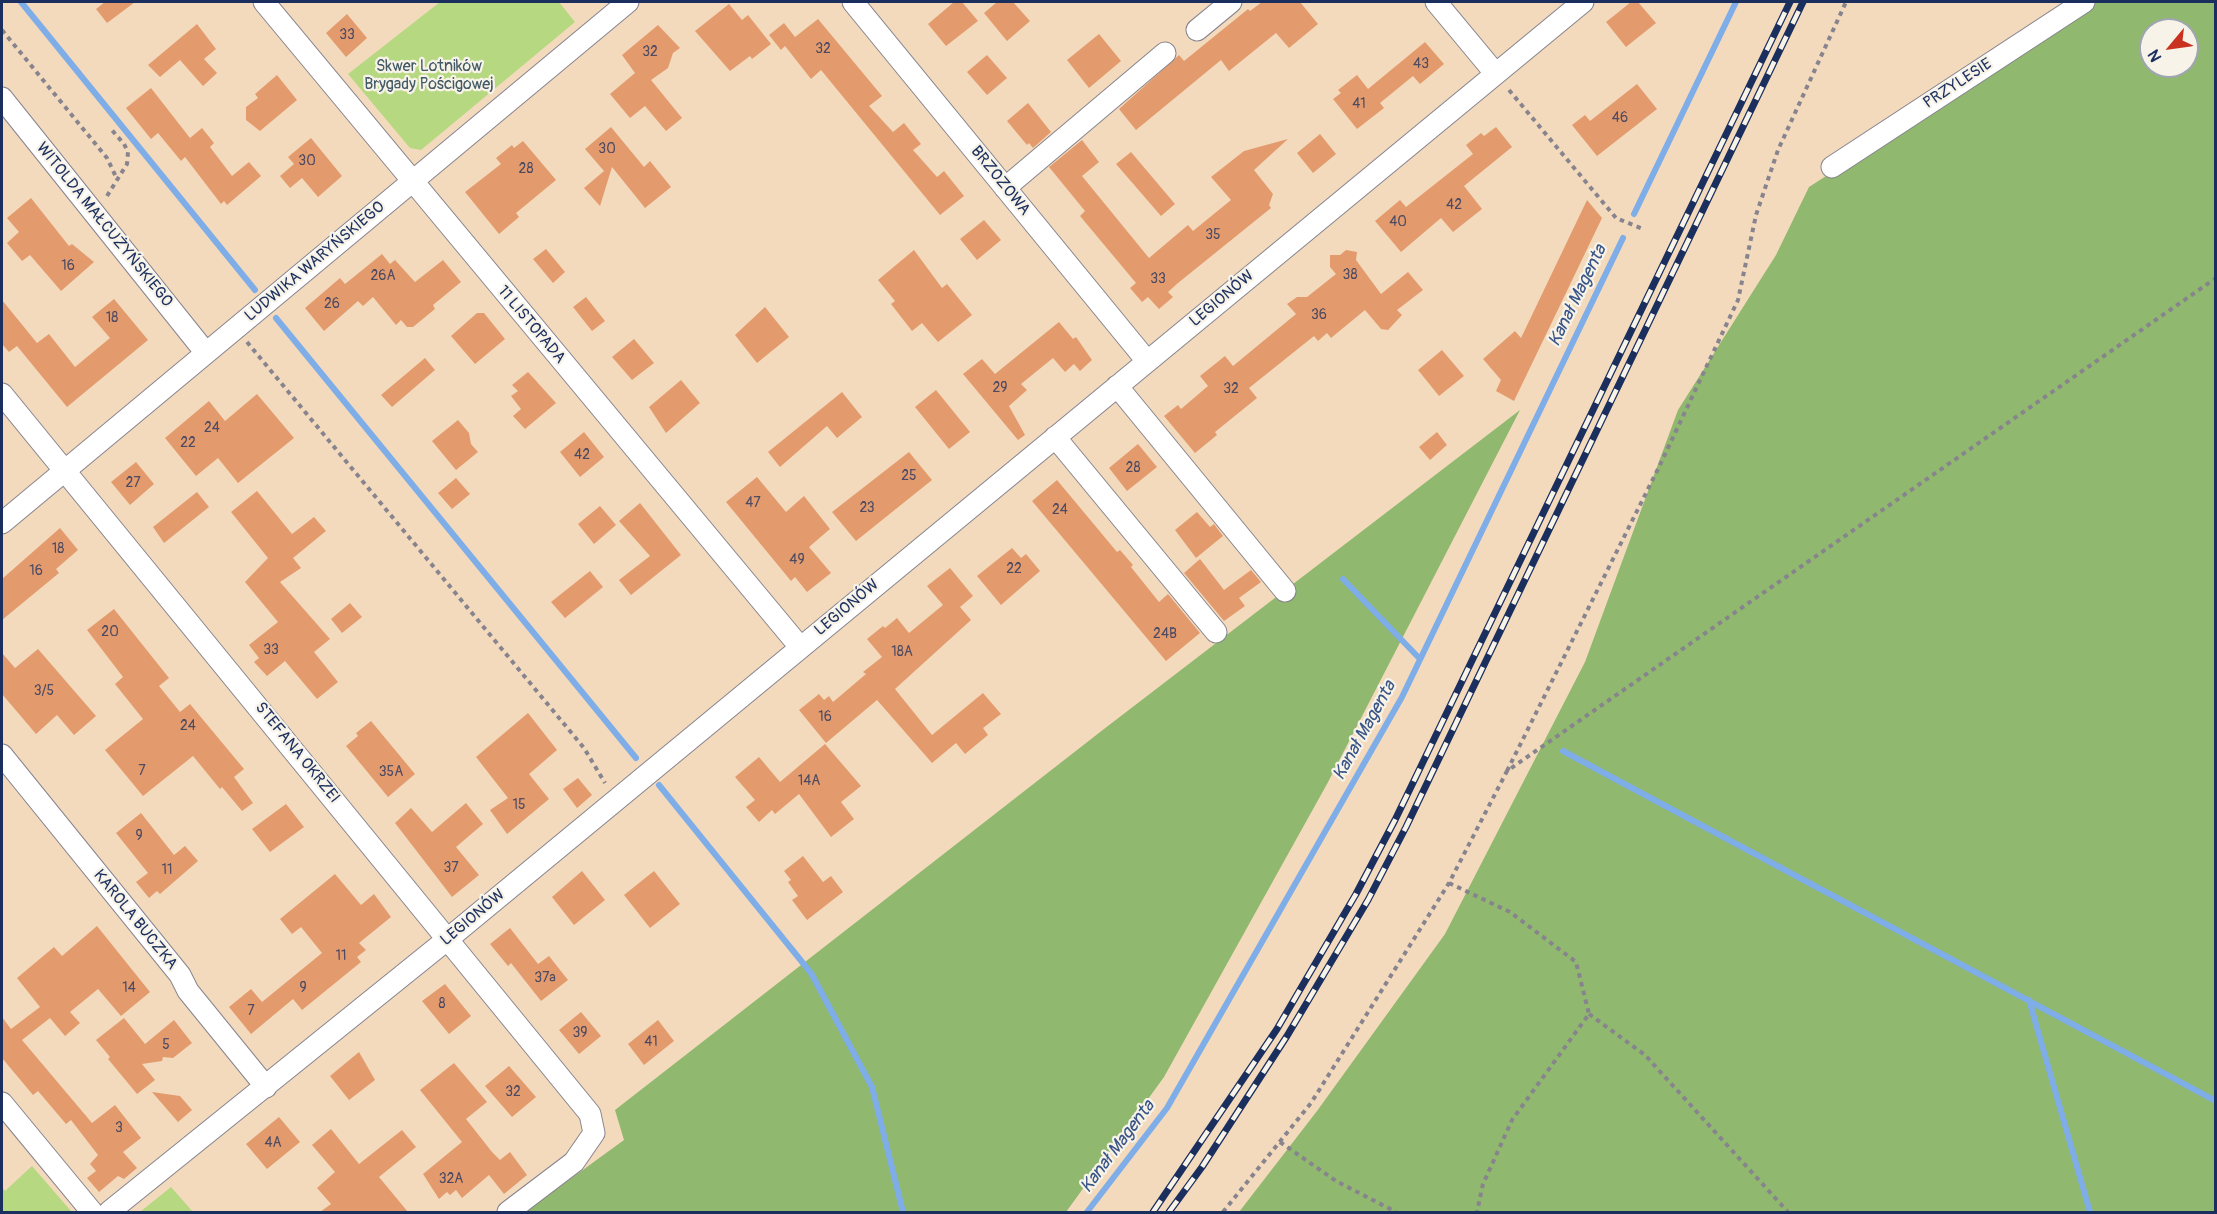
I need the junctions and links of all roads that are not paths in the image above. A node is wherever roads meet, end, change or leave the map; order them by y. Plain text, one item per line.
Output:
1 (264, 2) edge
2 (628, 2) edge
3 (853, 2) edge
4 (1231, 2) edge
5 (1436, 2) edge
6 (1583, 2) edge
7 (2084, 2) edge
8 (1197, 30) dead end
9 (1165, 53) dead end
10 (1495, 74) junction
11 (2, 98) edge
12 (1832, 166) dead end
13 (412, 181) junction
14 (1005, 188) junction
15 (206, 353) junction
16 (1147, 361) junction
17 (1117, 386) junction
18 (2, 394) edge
19 (1055, 437) junction
20 (65, 471) junction
21 (2, 523) edge
22 (1285, 591) dead end
23 (1216, 632) dead end
24 (800, 647) junction
25 (2, 755) edge
26 (449, 938) junction
27 (266, 1087) junction
28 (2, 1103) edge
29 (92, 1212) edge
30 (109, 1212) edge
31 (508, 1212) edge

1 - 13 street, 11 LISTOPADA
2 - 13 street, LUDWIKA WARYŃSKIEGO
3 - 14 street, BRZOZOWA
4 - 8 street
5 - 10 street
6 - 10 street, LEGIONÓW
7 - 12 street, PRZYLESIE
9 - 14 street
10 - 16 street, LEGIONÓW
11 - 15 street, WITOLDA MAŁCUŻYŃSKIEGO
13 - 15 street, LUDWIKA WARYŃSKIEGO
13 - 24 street, 11 LISTOPADA
14 - 16 street, BRZOZOWA
15 - 20 street, LUDWIKA WARYŃSKIEGO
16 - 17 street, LEGIONÓW
17 - 19 street, LEGIONÓW
17 - 22 street
18 - 20 street, STEFANA OKRZEI
19 - 23 street
19 - 24 street, LEGIONÓW
20 - 21 street, LUDWIKA WARYŃSKIEGO
20 - 26 street, STEFANA OKRZEI
24 - 26 street, LEGIONÓW
25 - 27 street, KAROLA BUCZKA
26 - 27 street, LEGIONÓW
26 - 31 street, STEFANA OKRZEI
27 - 30 street, LEGIONÓW
28 - 29 street

